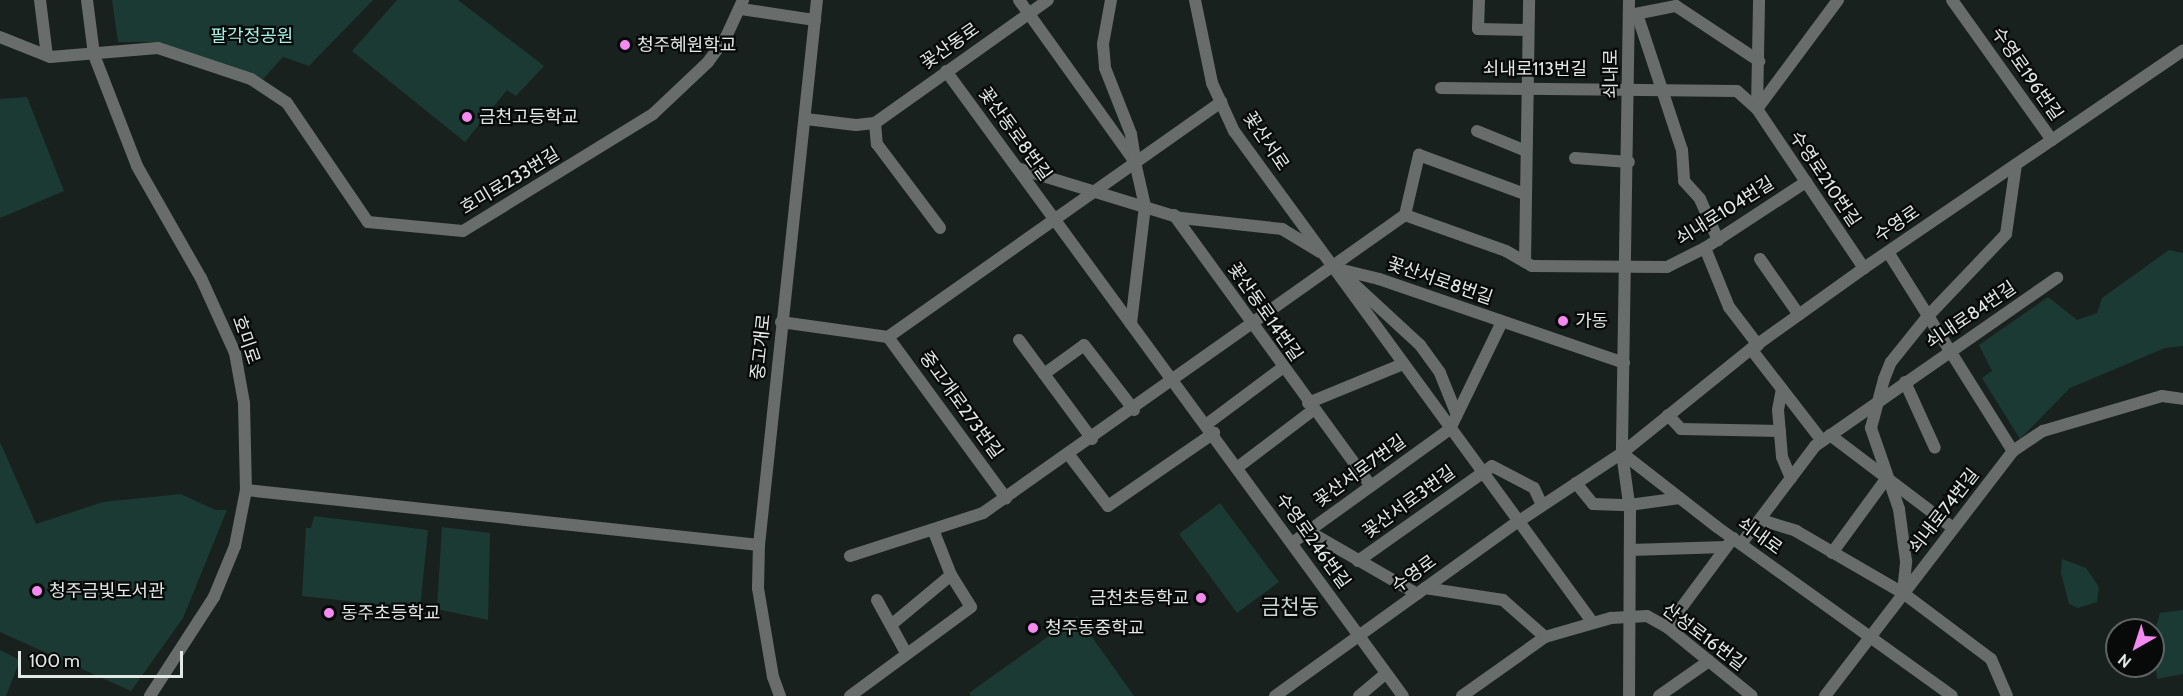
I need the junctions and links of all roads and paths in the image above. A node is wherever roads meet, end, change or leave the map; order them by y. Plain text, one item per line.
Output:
1 (40, 0) edge
2 (87, 0) edge
3 (817, 0) edge
4 (1019, 0) edge
5 (1048, 0) edge
6 (1111, 0) edge
7 (1194, 0) edge
8 (1479, 0) edge
9 (1528, 0) edge
10 (1629, 0) edge
11 (1759, 0) edge
12 (1838, 0) edge
13 (1952, 0) edge
14 (742, 5) edge
15 (1028, 14) junction
16 (1633, 14) junction
17 (815, 21) junction
18 (1528, 30) junction
19 (0, 36) edge
20 (2183, 50) edge
21 (94, 55) junction
22 (47, 56) junction
23 (1759, 61) junction
24 (946, 71) junction
25 (1527, 86) junction
26 (1629, 87) junction
27 (1441, 88) dead end
28 (1661, 88) junction
29 (1221, 102) junction
30 (1757, 110) junction
31 (806, 119) junction
32 (874, 123) junction
33 (1477, 132) dead end
34 (2052, 140) junction
35 (1526, 151) junction
36 (1575, 158) dead end
37 (1135, 162) junction
38 (1629, 162) junction
39 (2016, 165) junction
40 (1017, 168) junction
41 (1806, 182) junction
42 (1095, 190) junction
43 (1526, 194) junction
44 (1145, 206) junction
45 (1174, 215) junction
46 (1405, 215) junction
47 (1054, 218) junction
48 (940, 228) dead end
49 (1718, 240) junction
50 (1705, 248) junction
51 (1888, 252) junction
52 (1325, 255) junction
53 (1760, 259) dead end
54 (1525, 262) junction
55 (1335, 268) junction
56 (1626, 268) junction
57 (1864, 268) junction
58 (2057, 279) dead end
59 (1799, 315) junction
60 (1928, 316) junction
61 (781, 322) junction
62 (1502, 322) junction
63 (1131, 324) junction
64 (1253, 325) junction
65 (888, 338) junction
66 (1019, 340) dead end
67 (1754, 347) junction
68 (1950, 351) junction
69 (1403, 363) junction
70 (1624, 363) junction
71 (1282, 368) junction
72 (1044, 374) junction
73 (1174, 382) junction
74 (1905, 382) junction
75 (1782, 389) junction
76 (2183, 399) edge
77 (1878, 401) junction
78 (1310, 406) junction
79 (1134, 410) junction
80 (1457, 414) junction
81 (1668, 415) junction
82 (1210, 429) junction
83 (1450, 429) junction
84 (1780, 431) junction
85 (1826, 438) junction
86 (1092, 439) junction
87 (1935, 448) dead end
88 (2013, 450) junction
89 (1622, 453) junction
90 (1069, 455) junction
91 (1238, 467) junction
92 (1480, 472) junction
93 (1791, 478) junction
94 (1886, 479) junction
95 (1576, 483) junction
96 (1371, 486) junction
97 (246, 490) junction
98 (1006, 498) junction
99 (1680, 498) junction
100 (1542, 505) junction
101 (1629, 505) junction
102 (1761, 520) junction
103 (1516, 523) junction
104 (1953, 528) junction
105 (1308, 531) junction
106 (934, 532) junction
107 (1292, 543) junction
108 (1733, 543) junction
109 (759, 545) junction
110 (1630, 550) junction
111 (1832, 553) junction
112 (850, 556) dead end
113 (1358, 561) junction
114 (951, 574) junction
115 (1421, 591) junction
116 (1903, 593) junction
117 (877, 600) dead end
118 (1631, 618) junction
119 (1593, 623) junction
120 (891, 625) junction
121 (1667, 627) junction
122 (1359, 636) junction
123 (1545, 637) junction
124 (1870, 637) junction
125 (906, 653) junction
126 (1709, 661) junction
127 (1386, 672) junction
128 (150, 696) edge
129 (780, 696) edge
130 (850, 696) edge
131 (1275, 696) edge
132 (1359, 696) edge
133 (1403, 696) edge
134 (1462, 696) edge
135 (1629, 696) edge
136 (1659, 696) edge
137 (1752, 696) edge
138 (1825, 696) edge
139 (1952, 696) edge
140 (2007, 696) edge

1 - 22 street
2 - 21 street, 호미로
3 - 17 street, 중고개로
4 - 15 street
5 - 15 street, 꽃산동로
6 - 37 street
7 - 29 street, 꽃산서로
8 - 18 street
9 - 18 street
10 - 16 street, 쇠내로
11 - 23 street
12 - 30 street
13 - 34 street, 수영로196번길
14 - 17 street
14 - 21 street, 호미로233번길
15 - 24 street, 꽃산동로
15 - 37 street
16 - 23 street
16 - 26 street, 쇠내로
16 - 28 street
17 - 31 street, 중고개로
18 - 25 street
19 - 22 street
20 - 34 street, 수영로
21 - 22 street
21 - 97 street, 호미로
23 - 30 street
24 - 32 street, 꽃산동로
24 - 40 street, 꽃산동로8번길
25 - 26 street, 쇠내로113번길
25 - 27 street, 쇠내로113번길
25 - 35 street
26 - 28 street, 쇠내로113번길
26 - 38 street, 쇠내로
28 - 30 street, 수영로210번길
28 - 49 street
29 - 37 street
29 - 52 street, 꽃산서로
30 - 41 street, 수영로210번길
31 - 32 street
31 - 61 street, 중고개로
32 - 48 street
33 - 35 street
34 - 39 street, 수영로
35 - 43 street
36 - 38 street
37 - 42 street
37 - 44 street
38 - 56 street, 쇠내로
39 - 51 street, 수영로
39 - 60 street
40 - 42 street
40 - 47 street, 꽃산동로8번길
41 - 49 street, 쇠내로104번길
41 - 57 street, 수영로210번길
42 - 44 street
42 - 47 street
43 - 46 street
43 - 54 street
44 - 45 street
44 - 63 street
45 - 52 street, 꽃산서로
45 - 64 street, 꽃산동로14번길
46 - 54 street
46 - 55 street
47 - 63 street, 꽃산동로8번길
47 - 65 street
49 - 50 street, 쇠내로104번길
50 - 56 street, 쇠내로104번길
50 - 67 street
51 - 57 street, 수영로
51 - 60 street
52 - 55 street, 꽃산서로
53 - 59 street
54 - 56 street, 쇠내로104번길
55 - 62 street, 꽃산서로8번길
55 - 64 street
55 - 69 street, 꽃산서로
55 - 80 street
56 - 70 street, 쇠내로
57 - 59 street, 수영로
58 - 68 street, 쇠내로84번길
59 - 67 street, 수영로
60 - 68 street
60 - 77 street
61 - 65 street
61 - 109 street, 중고개로
62 - 70 street
62 - 80 street, 꽃산서로8번길
63 - 73 street, 꽃산동로8번길
64 - 71 street, 꽃산동로14번길
64 - 73 street
65 - 98 street, 중고개로273번길
66 - 72 street
67 - 75 street
67 - 81 street, 수영로
68 - 74 street, 쇠내로84번길
68 - 88 street
69 - 78 street
69 - 83 street, 꽃산서로
70 - 89 street, 쇠내로
71 - 78 street, 꽃산동로14번길
71 - 82 street
72 - 79 street
72 - 86 street
73 - 79 street
73 - 82 street, 수영로246번길
74 - 77 street, 쇠내로84번길
74 - 87 street
75 - 84 street
75 - 85 street
76 - 88 street
77 - 85 street, 쇠내로84번길
77 - 94 street
78 - 91 street
78 - 96 street, 꽃산동로14번길
79 - 86 street
80 - 83 street, 꽃산서로8번길
81 - 84 street
81 - 89 street, 수영로
82 - 90 street
82 - 91 street, 수영로246번길
83 - 92 street, 꽃산서로
83 - 96 street, 꽃산서로7번길
84 - 93 street
85 - 93 street, 쇠내로84번길
85 - 94 street
86 - 90 street
88 - 104 street, 쇠내로74번길
89 - 95 street, 수영로
89 - 99 street, 쇠내로
89 - 101 street
90 - 98 street
91 - 107 street, 수영로246번길
92 - 100 street
92 - 103 street, 꽃산서로
92 - 113 street, 꽃산서로3번길
93 - 102 street, 쇠내로84번길
94 - 104 street
94 - 111 street
94 - 116 street
95 - 100 street, 수영로
95 - 101 street
96 - 105 street, 꽃산서로7번길
97 - 109 street
97 - 128 street, 호미로
98 - 106 street
99 - 101 street
99 - 108 street, 쇠내로
100 - 103 street, 수영로
101 - 110 street
102 - 108 street, 쇠내로84번길
102 - 111 street
103 - 115 street, 수영로
103 - 119 street, 꽃산서로
104 - 116 street, 쇠내로74번길
105 - 107 street, 꽃산서로7번길
105 - 113 street
106 - 112 street
106 - 114 street
107 - 122 street, 수영로246번길
108 - 110 street
108 - 121 street, 쇠내로84번길
108 - 124 street, 쇠내로
109 - 129 street, 중고개로
110 - 118 street
111 - 116 street
113 - 115 street
114 - 120 street
114 - 125 street
115 - 122 street, 수영로
115 - 123 street
116 - 124 street, 쇠내로74번길
116 - 140 street
117 - 120 street
118 - 119 street, 산성로16번길
118 - 121 street, 산성로16번길
118 - 135 street
119 - 123 street, 산성로16번길
120 - 125 street
121 - 126 street, 산성로16번길
122 - 127 street, 수영로246번길
122 - 131 street, 수영로
123 - 134 street, 산성로16번길
124 - 138 street, 쇠내로74번길
124 - 139 street, 쇠내로
125 - 130 street
126 - 136 street
126 - 137 street, 산성로16번길
127 - 132 street
127 - 133 street, 수영로246번길

